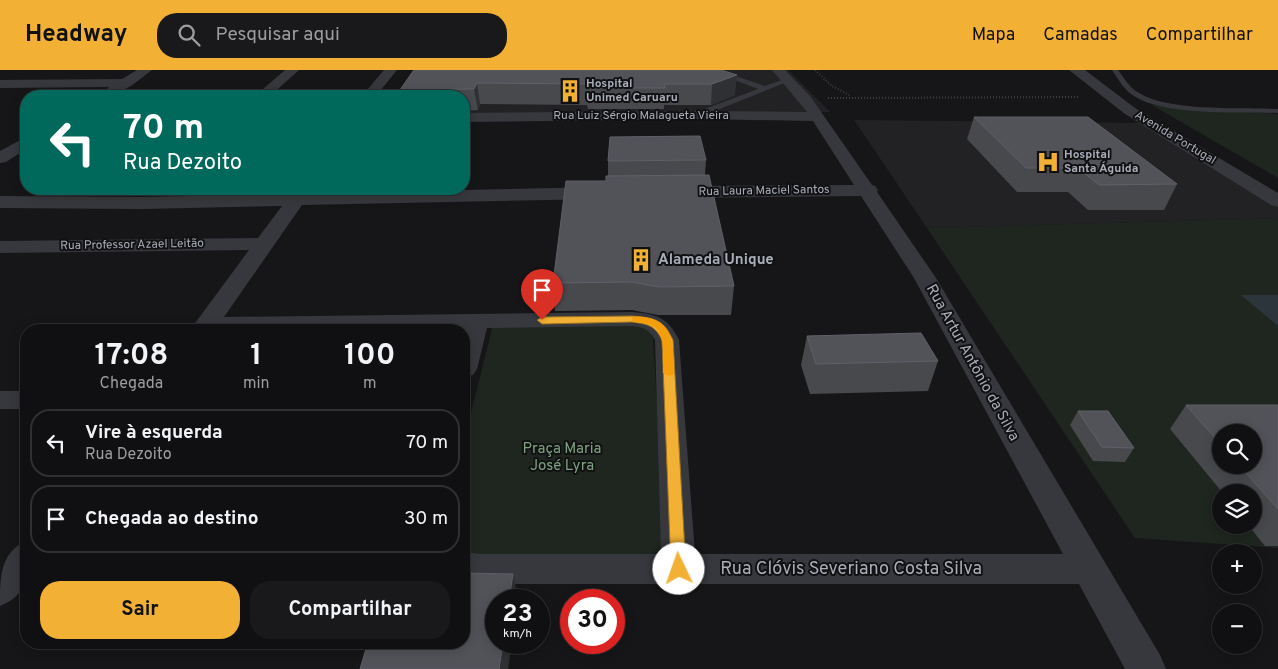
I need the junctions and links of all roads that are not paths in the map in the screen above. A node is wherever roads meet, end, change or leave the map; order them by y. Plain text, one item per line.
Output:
1 (146, 70) edge
2 (293, 70) edge
3 (391, 70) edge
4 (712, 70) edge
5 (1076, 70) edge
6 (1096, 70) edge
7 (1115, 70) edge
8 (777, 80) edge
9 (126, 82) junction
10 (0, 84) edge
11 (113, 90) edge
12 (269, 90) edge
13 (374, 90) edge
14 (812, 108) junction
15 (1278, 111) edge
16 (697, 115) junction
17 (470, 118) edge
18 (20, 146) edge
19 (0, 158) edge
20 (1278, 185) edge
21 (868, 190) junction
22 (612, 193) edge
23 (661, 193) edge
24 (151, 195) edge
25 (452, 195) edge
26 (470, 195) edge
27 (296, 200) junction
28 (1278, 201) edge
29 (0, 202) edge
30 (142, 203) junction
31 (263, 244) junction
32 (0, 247) edge
33 (477, 321) junction
34 (206, 324) edge
35 (340, 324) edge
36 (470, 347) edge
37 (0, 400) edge
38 (20, 400) edge
39 (20, 564) edge
40 (470, 568) edge
41 (679, 569) junction
42 (1088, 570) junction
43 (0, 590) edge
44 (1146, 669) edge

1 - 9 street
2 - 12 street
3 - 13 street
4 - 8 lane
5 - 28 street, Avenida Portugal
6 - 20 street, Avenida Portugal
7 - 15 lane
8 - 14 street, Rua Artur Antônio da Silva
8 - 16 lane
9 - 10 street
9 - 11 street
14 - 16 street, Rua Luiz Sérgio Malagueta Vieira
14 - 21 street, Rua Artur Antônio da Silva
16 - 17 street, Rua Luiz Sérgio Malagueta Vieira
18 - 19 street
21 - 23 street, Rua Laura Maciel Santos
21 - 42 street, Rua Artur Antônio da Silva
22 - 26 street
24 - 30 street
25 - 27 street
27 - 30 street
27 - 31 street
29 - 30 street
31 - 32 street, Rua Professor Azael Leitão
31 - 34 street
33 - 35 street
33 - 36 street
33 - 41 street
37 - 38 street
39 - 43 street
40 - 41 street, Rua Clóvis Severiano Costa Silva
41 - 42 street, Rua Clóvis Severiano Costa Silva
42 - 44 street, Rua Artur Antônio da Silva

